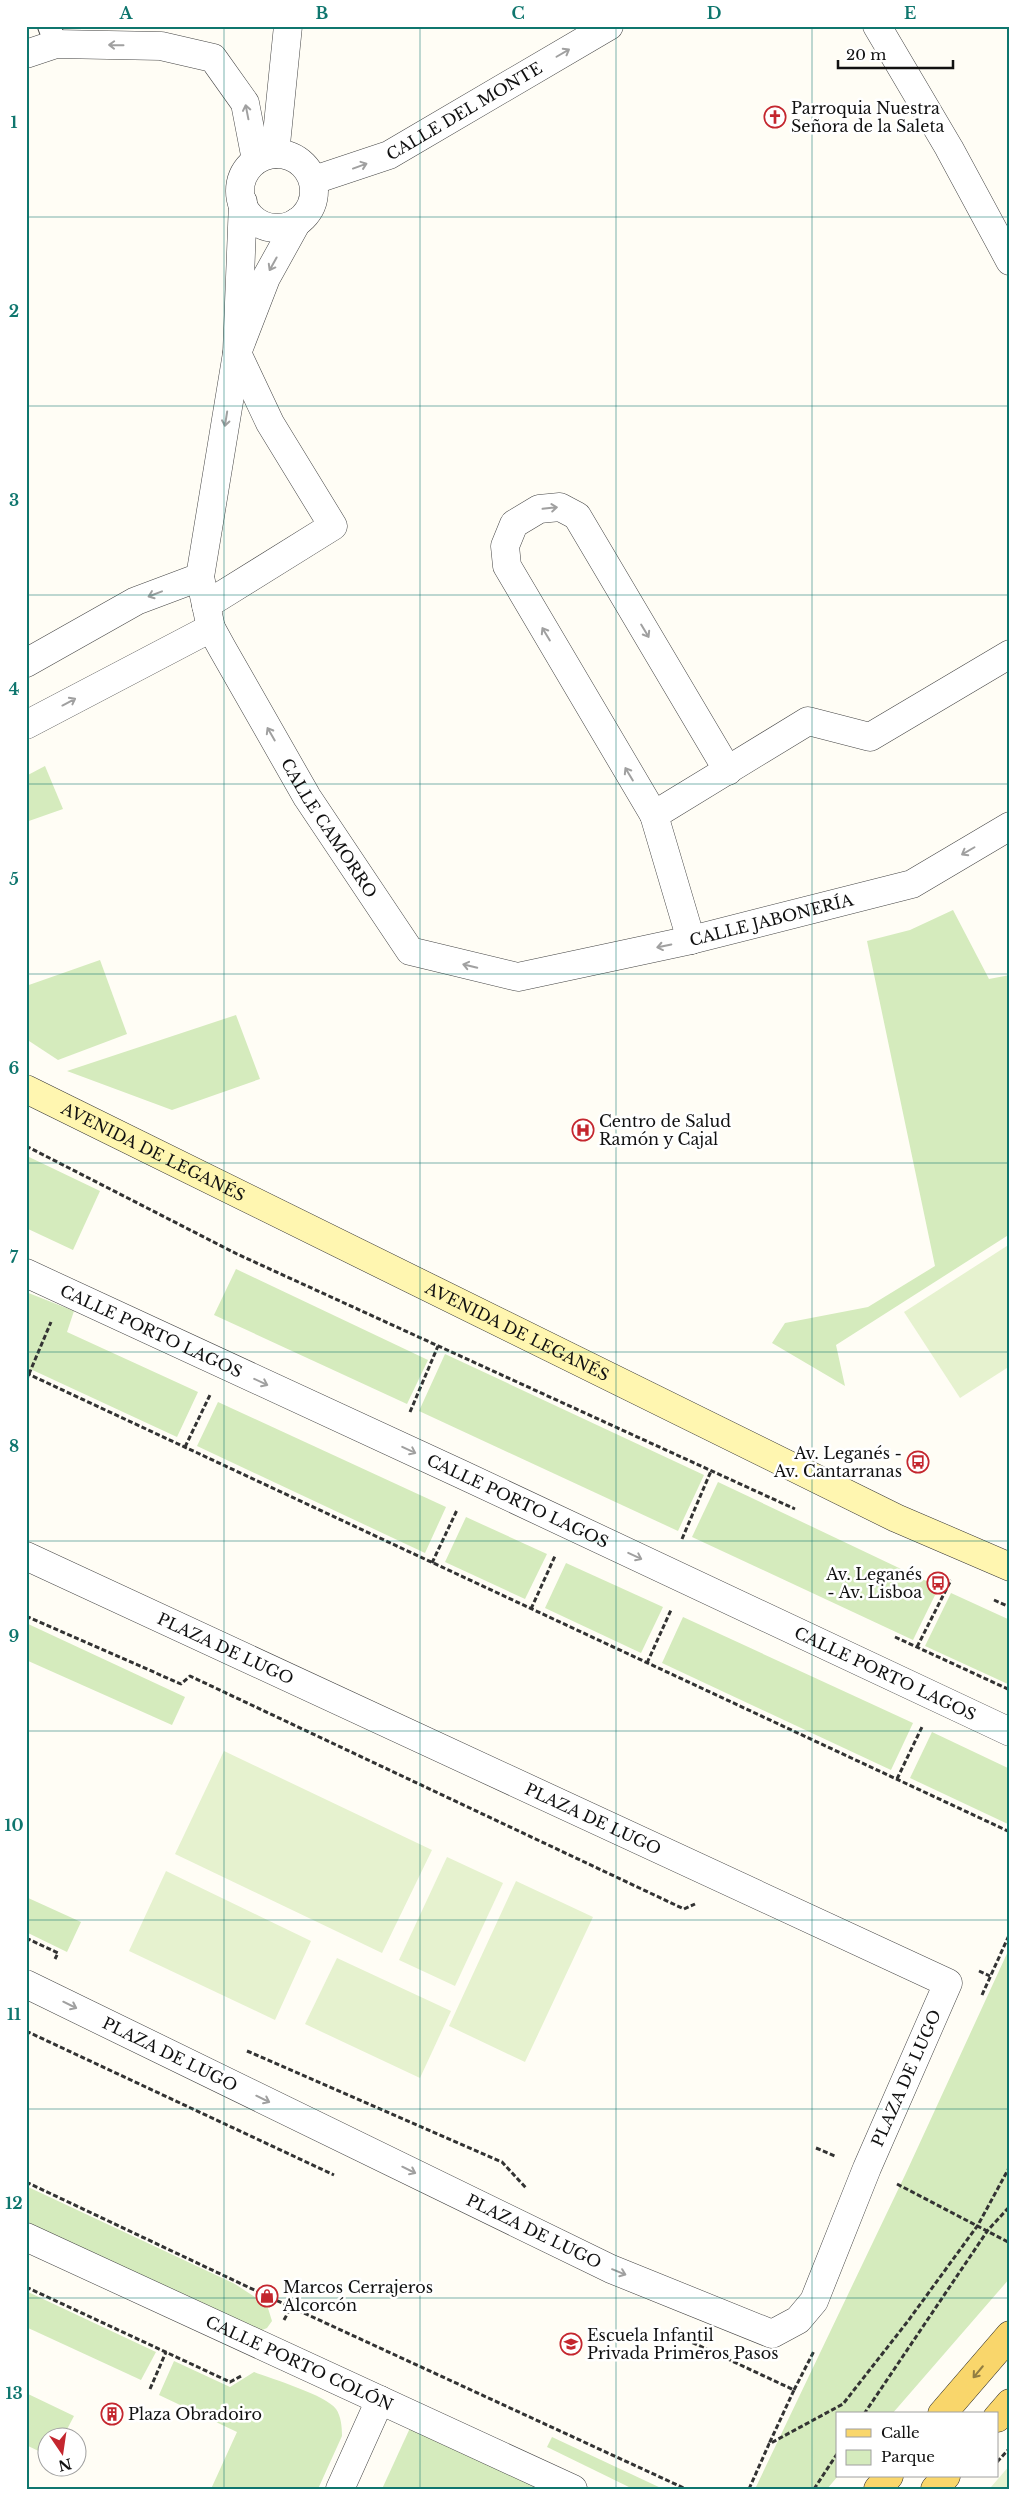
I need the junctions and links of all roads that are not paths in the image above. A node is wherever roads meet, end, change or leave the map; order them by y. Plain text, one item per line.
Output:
1 (288, 26) edge
2 (609, 26) edge
3 (877, 26) edge
4 (52, 35) edge
5 (26, 54) edge
6 (266, 157) junction
7 (314, 180) junction
8 (242, 202) junction
9 (297, 222) junction
10 (1010, 261) edge
11 (237, 353) junction
12 (200, 577) junction
13 (213, 627) junction
14 (1010, 654) edge
15 (26, 663) edge
16 (26, 724) edge
17 (728, 771) junction
18 (654, 816) junction
19 (1010, 826) edge
20 (690, 940) junction
21 (518, 977) joint
22 (26, 1089) edge
23 (26, 1273) edge
24 (26, 1556) edge
25 (1010, 1567) edge
26 (1010, 1732) edge
27 (26, 1984) edge
28 (26, 2237) edge
29 (1010, 2335) edge
30 (380, 2400) junction
31 (1010, 2403) edge
32 (944, 2412) edge
33 (998, 2417) edge
34 (887, 2478) edge
35 (944, 2478) edge
36 (340, 2489) edge
37 (573, 2489) edge
38 (878, 2489) edge
39 (935, 2489) edge

1 - 6 street
7 -> 2 street, CALLE DEL MONTE
3 - 10 street
4 - 5 street
6 -> 4 street
6 - 7 street
6 - 8 street
7 - 9 street
8 - 9 street
8 - 11 street, CALLE CAMORRO
9 -> 11 street, CALLE CAMORRO
11 -> 12 street, CALLE CAMORRO
11 - 13 street, CALLE CAMORRO
12 - 13 street, CALLE CAMORRO
12 -> 15 street
16 -> 13 street
21 -> 13 street, CALLE CAMORRO
14 - 17 street
17 - 18 street
18 -> 17 street
18 - 20 street
19 -> 20 street, CALLE JABONERÍA
20 -> 21 street, CALLE JABONERÍA
22 - 25 street, AVENIDA DE LEGANÉS
23 -> 26 street, CALLE PORTO LAGOS
27 -> 24 street, PLAZA DE LUGO
28 - 30 street, CALLE PORTO COLÓN
29 -> 32 main road
30 - 36 street
30 - 37 street, CALLE PORTO COLÓN
31 - 33 main road
34 - 38 main road
35 - 39 main road

